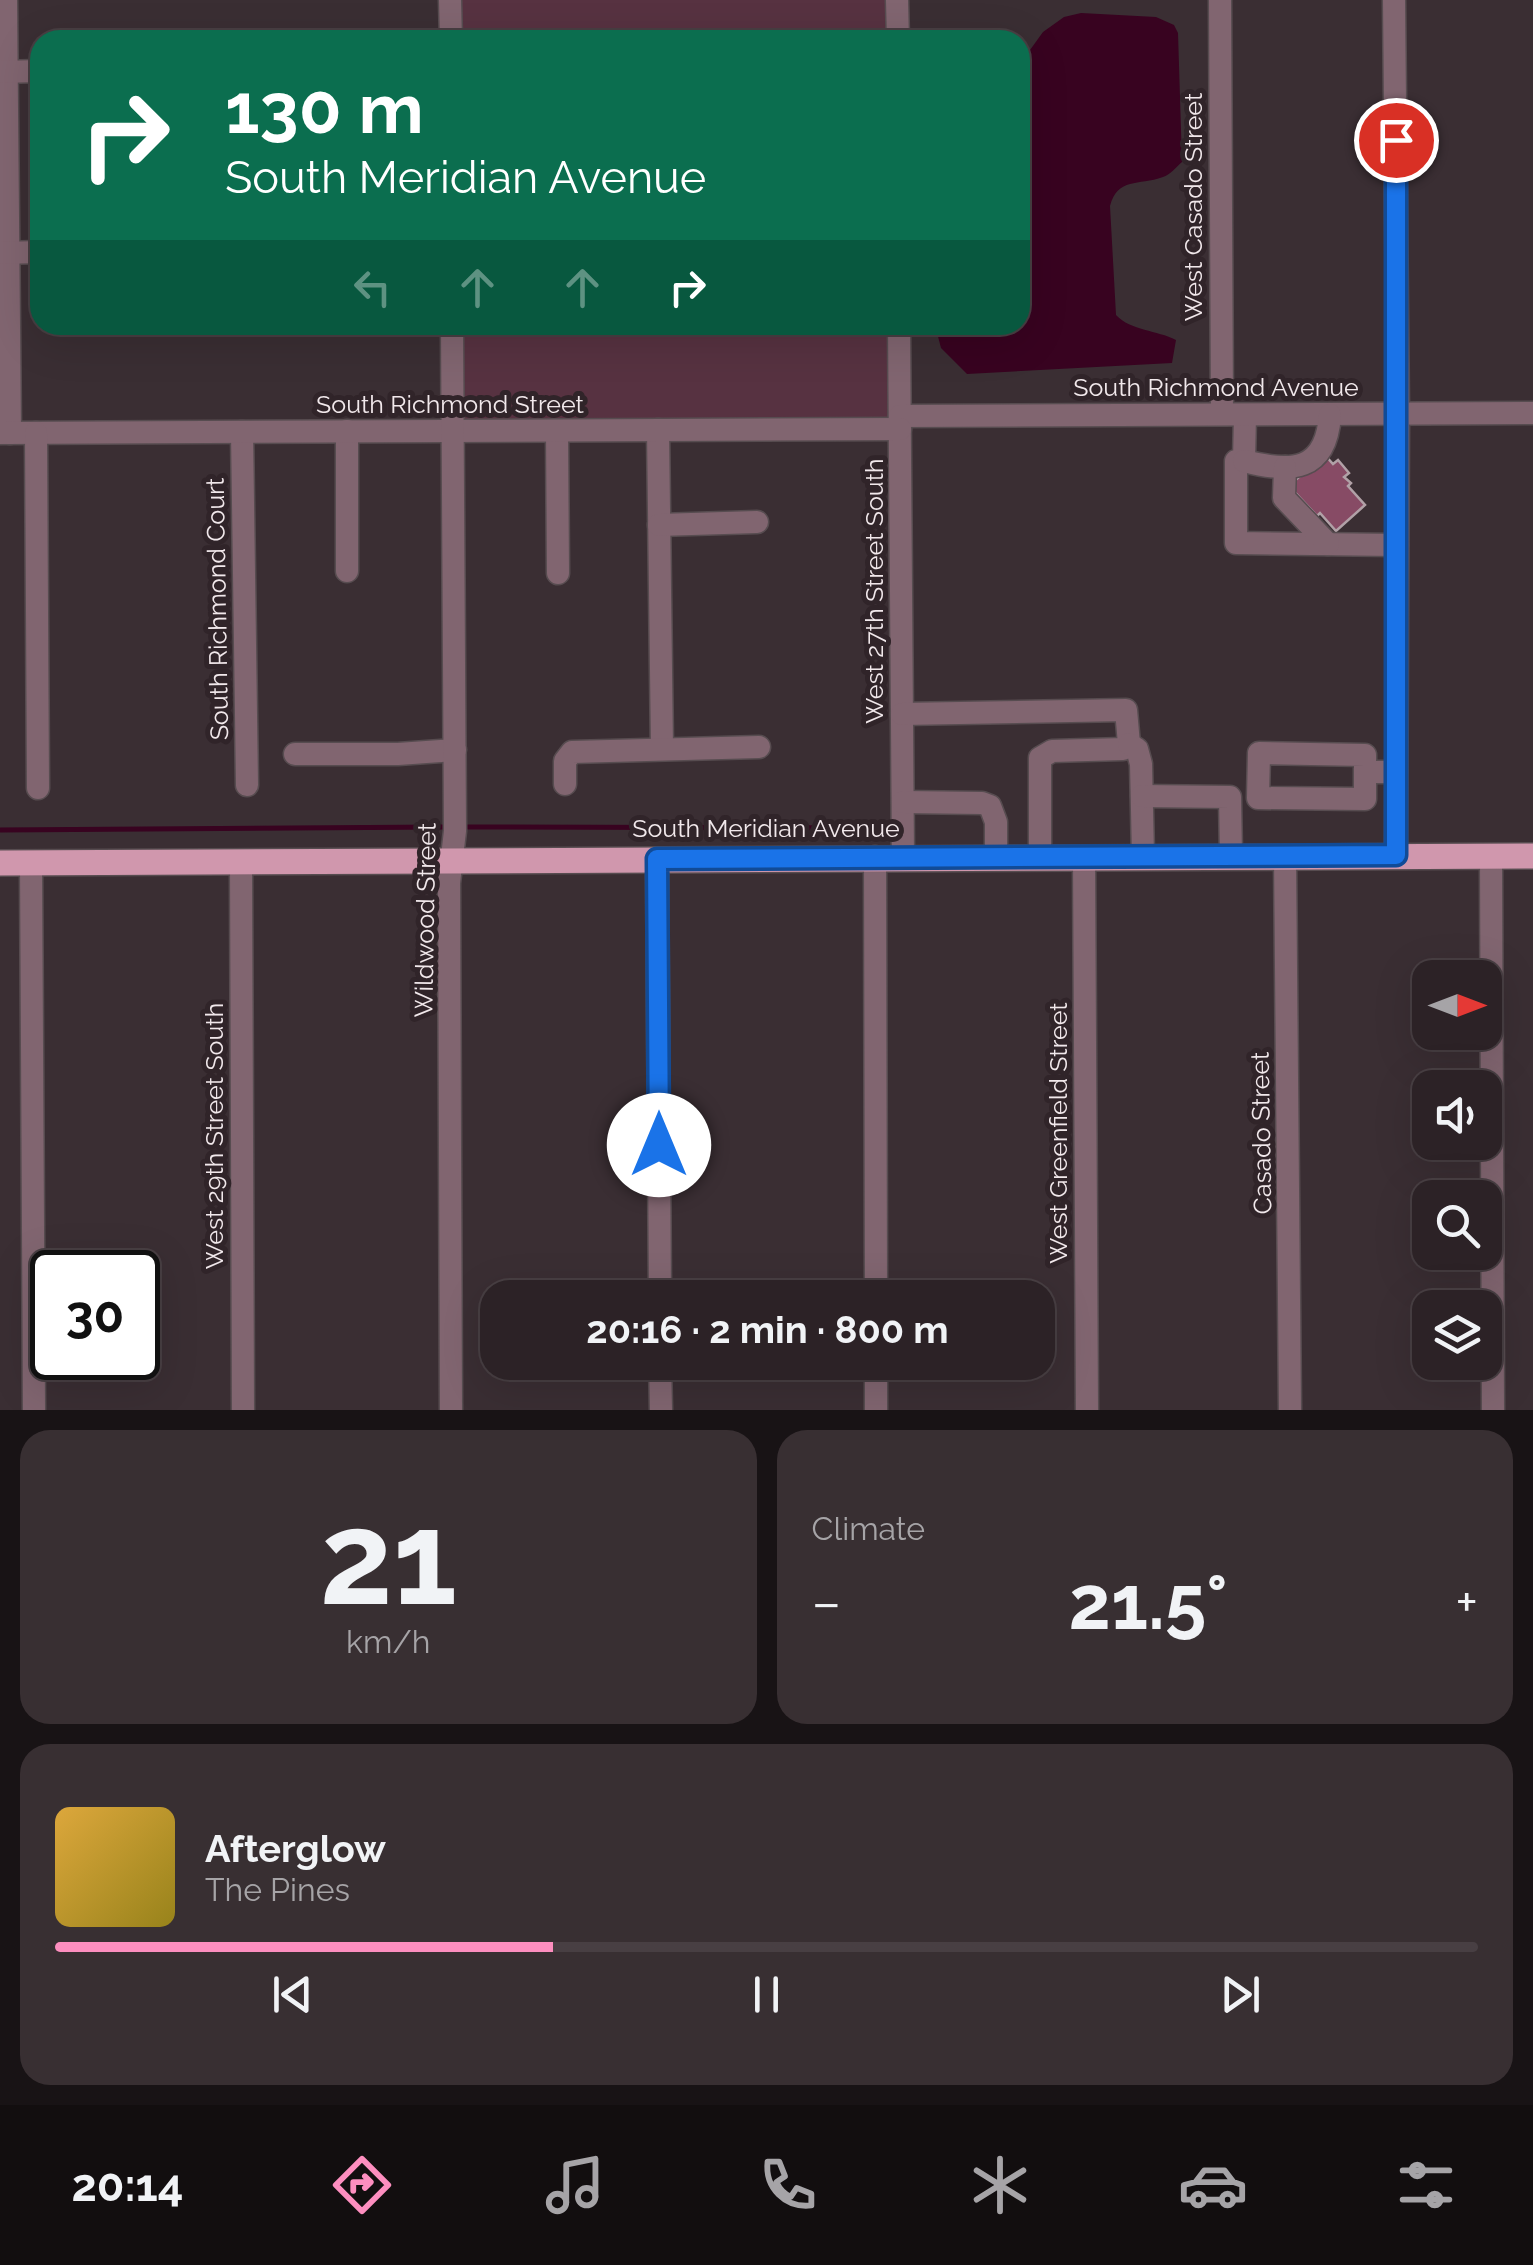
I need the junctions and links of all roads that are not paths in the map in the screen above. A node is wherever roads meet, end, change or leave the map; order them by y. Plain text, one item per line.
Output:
1 (6, 0) edge
2 (450, 0) edge
3 (898, 0) edge
4 (1220, 0) edge
5 (1394, 0) edge
6 (451, 30) edge
7 (898, 30) edge
8 (30, 71) edge
9 (3, 72) edge
10 (30, 252) edge
11 (4, 253) edge
12 (452, 335) edge
13 (899, 335) edge
14 (1533, 413) edge
15 (1233, 414) junction
16 (1330, 414) junction
17 (1398, 414) junction
18 (900, 423) junction
19 (557, 430) junction
20 (658, 430) junction
21 (347, 431) junction
22 (453, 431) junction
23 (242, 432) junction
24 (5, 433) edge
25 (36, 433) junction
26 (1244, 461) junction
27 (1284, 468) junction
28 (757, 522) dead end
29 (659, 525) junction
30 (1328, 544) junction
31 (1397, 545) junction
32 (347, 571) dead end
33 (558, 573) dead end
34 (902, 714) junction
35 (1129, 744) junction
36 (759, 747) dead end
37 (662, 749) junction
38 (454, 750) junction
39 (295, 754) dead end
40 (1365, 772) junction
41 (1396, 772) junction
42 (566, 784) dead end
43 (247, 785) dead end
44 (38, 788) dead end
45 (1142, 796) junction
46 (903, 802) junction
47 (1396, 855) junction
48 (1084, 856) junction
49 (1143, 856) junction
50 (1232, 856) junction
51 (1285, 856) junction
52 (1491, 856) junction
53 (1533, 856) edge
54 (875, 857) junction
55 (903, 857) junction
56 (996, 857) junction
57 (1040, 857) junction
58 (657, 859) junction
59 (452, 860) junction
60 (241, 862) junction
61 (31, 863) junction
62 (0, 864) edge
63 (660, 1280) edge
64 (876, 1280) edge
65 (660, 1380) edge
66 (876, 1380) edge
67 (34, 1410) edge
68 (243, 1410) edge
69 (452, 1410) edge
70 (661, 1410) edge
71 (876, 1410) edge
72 (1088, 1410) edge
73 (1290, 1410) edge
74 (1493, 1410) edge

1 - 9 street
2 - 6 street
3 - 7 street
4 - 15 street, West Casado Street
5 - 17 street
8 - 9 street
9 - 11 street
10 - 11 street
11 - 24 street
12 - 22 street, Wildwood Street
13 - 18 street, West 27th Street South
14 - 17 street, South Richmond Avenue
15 - 16 street, South Richmond Avenue
15 - 18 street, South Richmond Avenue
15 - 26 street, West Casado Street
16 - 17 street, South Richmond Avenue
16 - 27 street
17 - 31 street
18 - 20 street, South Richmond Street
18 - 34 street, West 27th Street South
19 - 20 street, South Richmond Street
19 - 22 street, South Richmond Street
19 - 33 street
20 - 29 street
21 - 22 street, South Richmond Street
21 - 23 street, South Richmond Street
21 - 32 street
22 - 38 street, Wildwood Street
23 - 25 street, South Richmond Street
23 - 43 street, South Richmond Court
24 - 25 street, South Richmond Street
25 - 44 street
26 - 27 street
26 - 30 street, West Casado Street
27 - 30 street
28 - 29 street
29 - 37 street
30 - 31 street
31 - 41 street
34 - 35 street
34 - 46 street, West 27th Street South
35 - 45 street
35 - 57 street
36 - 37 street
37 - 42 street
38 - 39 street
38 - 59 street, Wildwood Street
40 - 40 street
40 - 41 street
41 - 47 street
45 - 49 street
45 - 50 street
46 - 55 street, West 27th Street South
46 - 56 street
47 - 51 main road, South Meridian Avenue
47 - 52 main road, South Meridian Avenue
48 - 49 main road, South Meridian Avenue
48 - 57 main road, South Meridian Avenue
48 - 72 street, West Greenfield Street
49 - 50 main road, South Meridian Avenue
50 - 51 main road, South Meridian Avenue
51 - 73 street, Casado Street
52 - 53 main road, South Meridian Avenue
52 - 74 street
54 - 55 main road, South Meridian Avenue
54 - 58 main road, South Meridian Avenue
54 - 64 street
55 - 56 main road, South Meridian Avenue
56 - 57 main road, South Meridian Avenue
58 - 59 main road, South Meridian Avenue
58 - 63 street
59 - 60 main road, South Meridian Avenue
59 - 69 street, Wildwood Street
60 - 61 main road, South Meridian Avenue
60 - 68 street, West 29th Street South
61 - 62 main road, South Meridian Avenue
61 - 67 street
65 - 70 street
66 - 71 street

